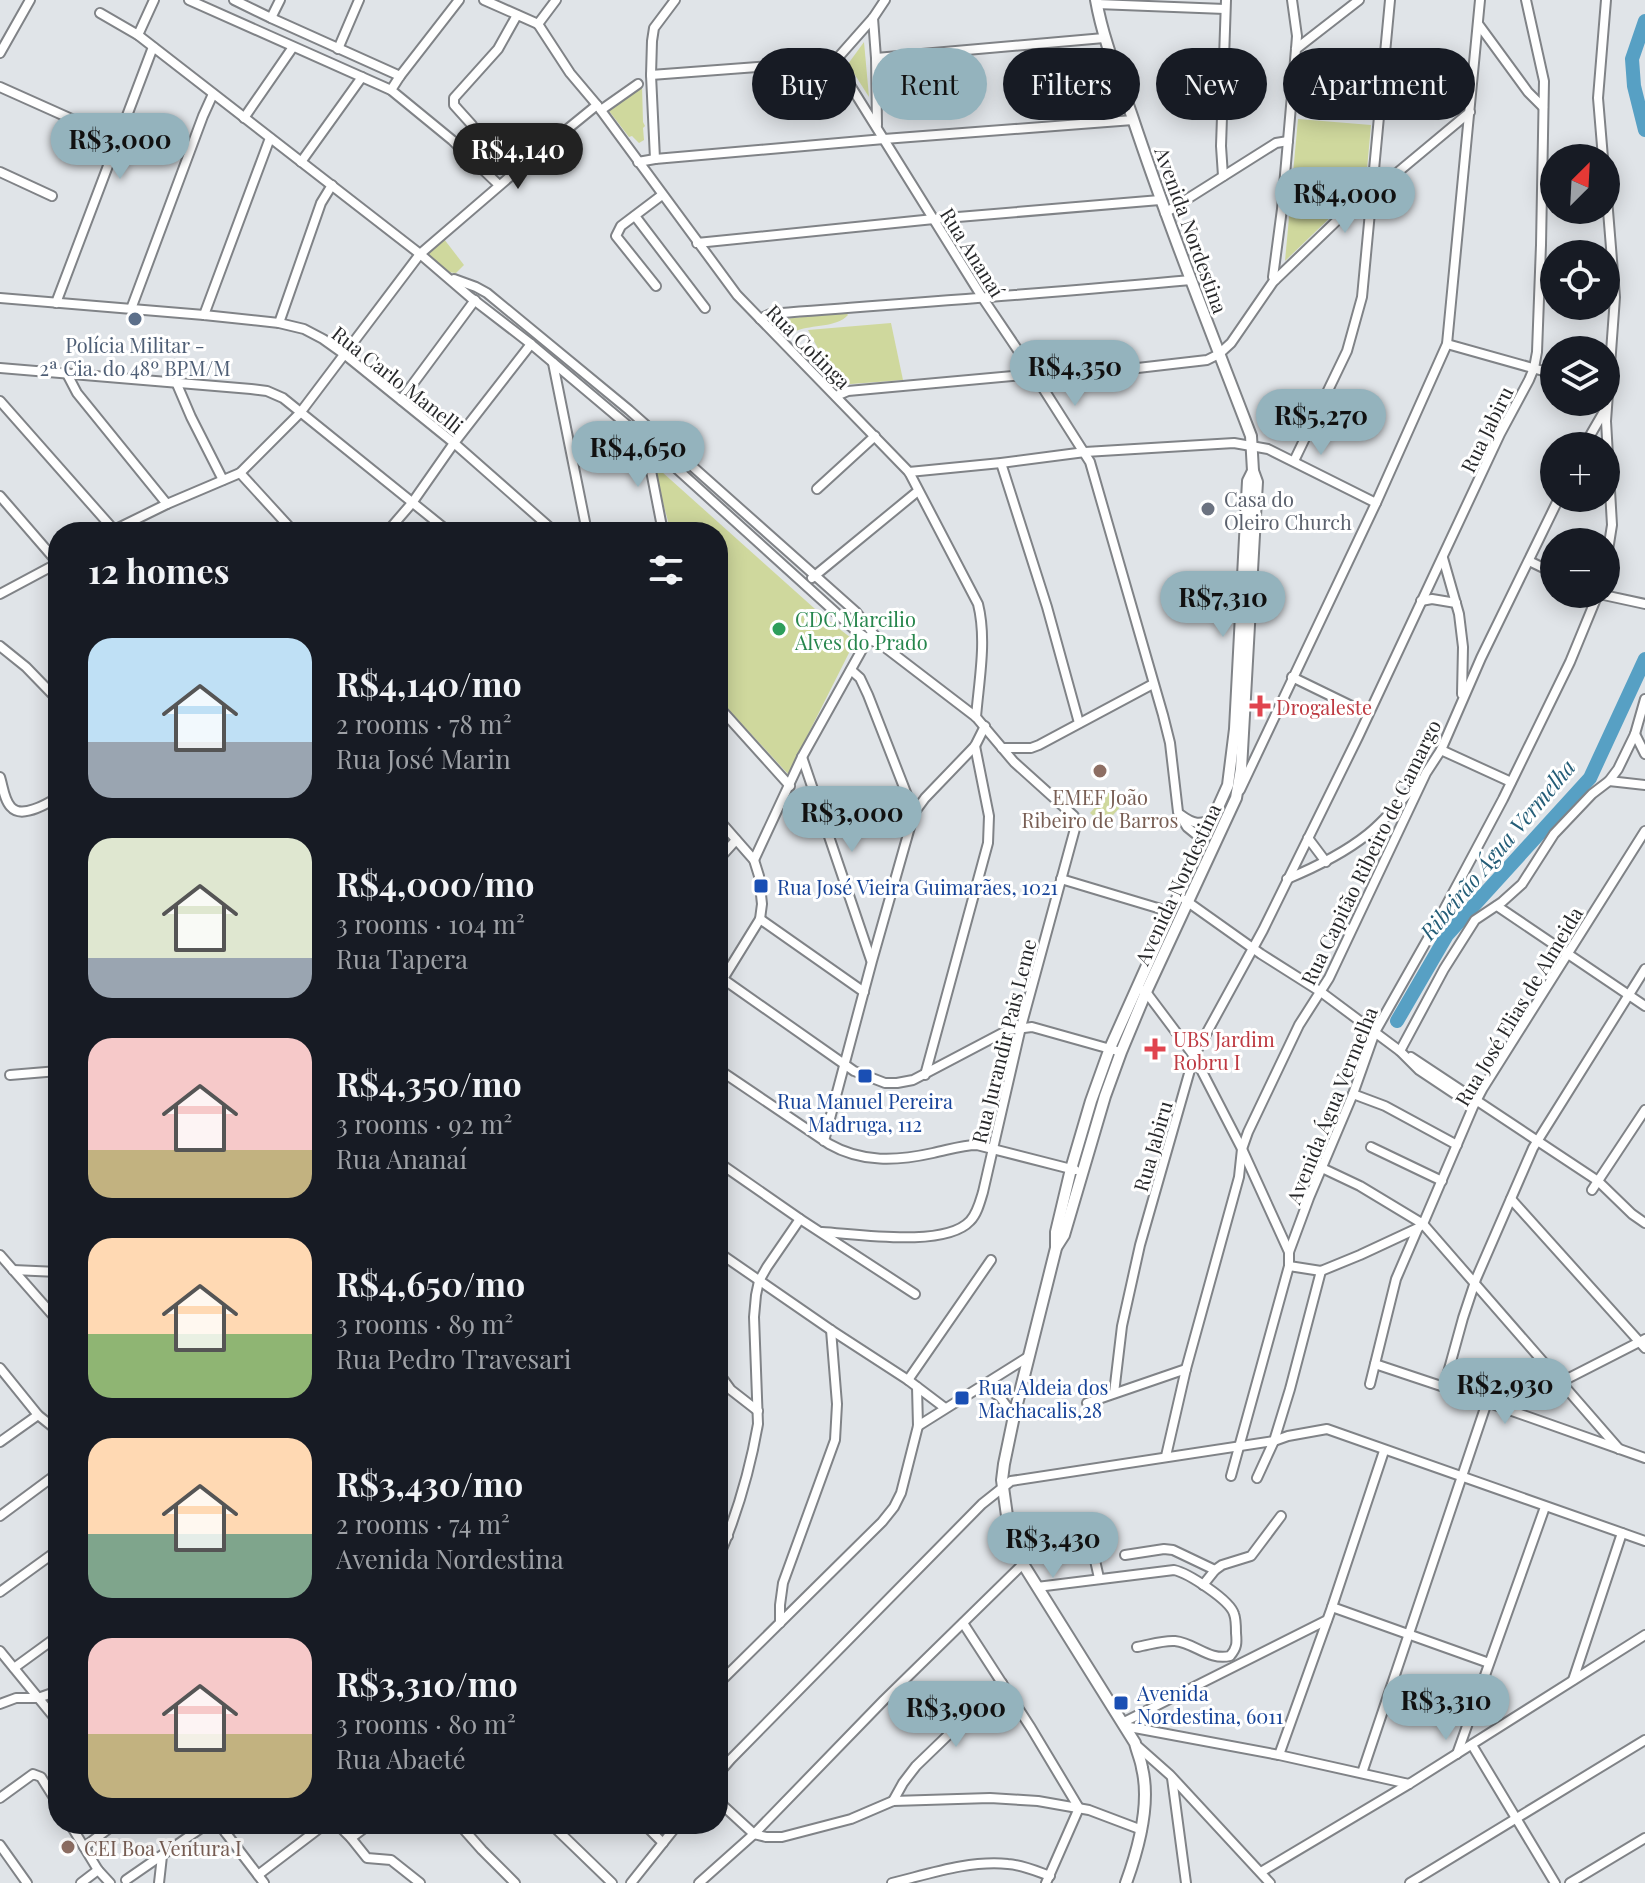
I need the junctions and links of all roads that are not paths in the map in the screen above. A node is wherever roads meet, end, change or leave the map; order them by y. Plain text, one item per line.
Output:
1 (30, 0) edge
2 (154, 0) edge
3 (189, 0) edge
4 (234, 0) edge
5 (280, 0) edge
6 (359, 0) edge
7 (459, 0) edge
8 (484, 0) edge
9 (556, 0) edge
10 (675, 0) edge
11 (885, 0) edge
12 (1292, 0) edge
13 (1359, 0) edge
14 (1390, 0) edge
15 (1480, 0) edge
16 (1526, 0) edge
17 (1606, 0) edge
18 (1097, 2) edge
19 (1225, 2) edge
20 (100, 13) dead end
21 (517, 15) junction
22 (271, 18) junction
23 (873, 18) junction
24 (538, 24) junction
25 (1479, 25) junction
26 (138, 35) junction
27 (1104, 38) junction
28 (153, 47) junction
29 (293, 47) junction
30 (846, 48) edge
31 (875, 48) edge
32 (987, 48) edge
33 (1108, 48) edge
34 (1296, 48) edge
35 (1297, 48) edge
36 (338, 49) junction
37 (0, 53) edge
38 (1475, 64) edge
39 (752, 67) edge
40 (651, 75) junction
41 (400, 76) junction
42 (362, 77) junction
43 (638, 84) dead end
44 (0, 87) edge
45 (391, 90) junction
46 (213, 94) junction
47 (856, 94) edge
48 (1543, 107) junction
49 (599, 108) junction
50 (244, 118) junction
51 (877, 120) edge
52 (1133, 120) joint
53 (1290, 120) edge
54 (1460, 120) edge
55 (1469, 120) edge
56 (76, 121) dead end
57 (472, 125) dead end
58 (877, 127) junction
59 (270, 138) junction
60 (884, 139) junction
61 (1288, 141) junction
62 (1602, 144) edge
63 (655, 159) junction
64 (301, 162) junction
65 (638, 162) junction
66 (0, 172) edge
67 (1223, 176) junction
68 (332, 185) junction
69 (499, 185) junction
70 (1372, 192) junction
71 (662, 195) junction
72 (52, 196) dead end
73 (1160, 200) junction
74 (1165, 213) junction
75 (635, 216) junction
76 (934, 219) junction
77 (1609, 224) edge
78 (697, 243) junction
79 (420, 254) junction
80 (446, 276) junction
81 (1191, 280) junction
82 (1275, 280) junction
83 (656, 286) dead end
84 (982, 297) junction
85 (0, 298) edge
86 (475, 300) junction
87 (56, 303) junction
88 (705, 308) dead end
89 (131, 309) junction
90 (204, 315) junction
91 (760, 319) junction
92 (279, 323) junction
93 (1612, 336) edge
94 (531, 344) junction
95 (1447, 344) junction
96 (560, 353) junction
97 (344, 354) junction
98 (1219, 354) junction
99 (552, 362) junction
100 (0, 368) edge
101 (1534, 368) junction
102 (1540, 370) edge
103 (66, 372) junction
104 (1034, 374) junction
105 (176, 382) junction
106 (836, 396) junction
107 (401, 400) junction
108 (0, 401) edge
109 (300, 413) junction
110 (1607, 416) edge
111 (653, 432) junction
112 (875, 436) junction
113 (645, 440) junction
114 (454, 443) junction
115 (1252, 446) junction
116 (1085, 452) junction
117 (1294, 461) junction
118 (1001, 463) junction
119 (909, 472) junction
120 (240, 473) junction
121 (223, 480) junction
122 (817, 489) dead end
123 (918, 491) junction
124 (0, 496) edge
125 (412, 503) junction
126 (1376, 503) junction
127 (167, 504) junction
128 (1552, 512) edge
129 (104, 522) edge
130 (130, 522) edge
131 (285, 522) edge
132 (396, 522) edge
133 (436, 522) edge
134 (544, 522) edge
135 (585, 522) edge
136 (661, 522) edge
137 (1612, 528) edge
138 (48, 551) edge
139 (1443, 557) junction
140 (1529, 561) junction
141 (1540, 566) edge
142 (48, 568) edge
143 (814, 576) junction
144 (805, 584) junction
145 (0, 594) edge
146 (1620, 599) edge
147 (1421, 601) junction
148 (1456, 603) junction
149 (1645, 604) edge
150 (1593, 608) edge
151 (870, 635) junction
152 (0, 646) edge
153 (851, 670) junction
154 (1292, 677) junction
155 (1153, 684) junction
156 (48, 690) edge
157 (1462, 698) junction
158 (1645, 699) edge
159 (1368, 714) junction
160 (728, 717) edge
161 (976, 717) junction
162 (1079, 723) junction
163 (985, 726) junction
164 (1635, 734) junction
165 (1262, 742) junction
166 (1238, 745) junction
167 (975, 746) junction
168 (1002, 748) junction
169 (1441, 750) junction
170 (1645, 754) edge
171 (802, 757) junction
172 (1426, 773) junction
173 (0, 777) edge
174 (1609, 781) junction
175 (1511, 782) junction
176 (1645, 785) edge
177 (790, 786) junction
178 (1236, 798) junction
179 (48, 802) edge
180 (1178, 812) junction
181 (914, 813) junction
182 (1213, 819) junction
183 (728, 831) edge
184 (1645, 831) edge
185 (1308, 838) junction
186 (736, 840) junction
187 (1203, 840) junction
188 (728, 849) edge
189 (754, 860) junction
190 (1326, 862) junction
191 (1061, 879) junction
192 (1287, 879) junction
193 (1178, 895) junction
194 (1189, 903) junction
195 (1497, 906) junction
196 (1171, 912) junction
197 (760, 919) junction
198 (1253, 949) junction
199 (1567, 953) junction
200 (872, 961) junction
201 (1645, 969) edge
202 (728, 970) edge
203 (728, 988) edge
204 (1141, 990) junction
205 (864, 992) junction
206 (1321, 992) junction
207 (1628, 995) junction
208 (1645, 1006) edge
209 (1021, 1027) junction
210 (1375, 1032) junction
211 (1110, 1048) junction
212 (1400, 1051) junction
213 (1121, 1052) junction
214 (1194, 1056) junction
215 (845, 1065) junction
216 (48, 1072) edge
217 (10, 1075) dead end
218 (925, 1075) junction
219 (728, 1076) edge
220 (1353, 1094) junction
221 (1476, 1100) junction
222 (1645, 1110) edge
223 (1538, 1139) junction
224 (824, 1141) junction
225 (1457, 1145) junction
226 (1371, 1147) dead end
227 (993, 1148) junction
228 (1242, 1149) junction
229 (1322, 1168) junction
230 (728, 1169) edge
231 (1071, 1169) junction
232 (1082, 1173) junction
233 (1442, 1181) junction
234 (1598, 1181) junction
235 (1592, 1190) dead end
236 (1511, 1199) junction
237 (800, 1219) junction
238 (1645, 1223) edge
239 (1420, 1226) junction
240 (822, 1232) junction
241 (1056, 1248) junction
242 (1289, 1252) junction
243 (0, 1255) edge
244 (728, 1259) edge
245 (991, 1260) dead end
246 (1289, 1266) junction
247 (12, 1270) junction
248 (1321, 1271) junction
249 (48, 1272) edge
250 (759, 1281) junction
251 (1474, 1284) junction
252 (915, 1294) dead end
253 (48, 1310) edge
254 (831, 1330) junction
255 (1643, 1343) edge
256 (1028, 1357) junction
257 (1375, 1364) junction
258 (1, 1369) edge
259 (1186, 1369) junction
260 (908, 1380) junction
261 (1561, 1382) junction
262 (1370, 1384) dead end
263 (728, 1386) edge
264 (983, 1386) junction
265 (917, 1387) junction
266 (1444, 1387) junction
267 (1114, 1393) junction
268 (1487, 1402) junction
269 (1087, 1403) dead end
270 (945, 1408) junction
271 (758, 1411) junction
272 (38, 1415) junction
273 (1014, 1416) junction
274 (48, 1423) edge
275 (918, 1426) junction
276 (1274, 1441) junction
277 (0, 1442) edge
278 (1240, 1446) junction
279 (1619, 1449) junction
280 (1384, 1451) junction
281 (1166, 1456) junction
282 (1645, 1458) edge
283 (1231, 1476) dead end
284 (1461, 1477) junction
285 (1257, 1478) dead end
286 (48, 1480) edge
287 (1003, 1486) junction
288 (1545, 1507) junction
289 (0, 1516) edge
290 (1281, 1516) dead end
291 (1063, 1523) dead end
292 (1622, 1533) junction
293 (728, 1536) edge
294 (1645, 1541) edge
295 (1125, 1555) dead end
296 (48, 1557) edge
297 (1023, 1564) junction
298 (1215, 1570) junction
299 (1099, 1578) junction
300 (1203, 1585) junction
301 (1037, 1587) junction
302 (0, 1592) edge
303 (1332, 1607) junction
304 (1327, 1620) junction
305 (780, 1623) junction
306 (963, 1623) junction
307 (1409, 1635) junction
308 (1645, 1635) edge
309 (48, 1643) edge
310 (1137, 1647) dead end
311 (0, 1651) edge
312 (1489, 1663) junction
313 (14, 1668) junction
314 (728, 1674) edge
315 (1573, 1680) junction
316 (1002, 1683) junction
317 (48, 1694) edge
318 (38, 1698) junction
319 (0, 1704) edge
320 (48, 1710) edge
321 (1123, 1724) junction
322 (1645, 1740) edge
323 (1135, 1743) junction
324 (1472, 1745) junction
325 (1457, 1754) junction
326 (1279, 1755) junction
327 (728, 1762) edge
328 (1143, 1771) junction
329 (1362, 1773) junction
330 (1171, 1776) junction
331 (1409, 1784) junction
332 (48, 1785) edge
333 (0, 1798) edge
334 (893, 1801) junction
335 (1079, 1808) junction
336 (728, 1810) edge
337 (1516, 1818) junction
338 (1142, 1830) junction
339 (76, 1834) edge
340 (102, 1834) edge
341 (193, 1834) edge
342 (227, 1834) edge
343 (313, 1834) edge
344 (347, 1834) edge
345 (356, 1834) edge
346 (468, 1834) edge
347 (561, 1834) edge
348 (654, 1834) edge
349 (670, 1834) edge
350 (754, 1834) junction
351 (351, 1838) junction
352 (1645, 1838) edge
353 (663, 1843) junction
354 (0, 1845) edge
355 (84, 1847) junction
356 (162, 1856) junction
357 (98, 1870) junction
358 (1261, 1872) junction
359 (261, 1879) edge
360 (126, 1880) dead end
361 (1048, 1880) edge
362 (27, 1883) edge
363 (81, 1883) edge
364 (110, 1883) edge
365 (159, 1883) edge
366 (420, 1883) edge
367 (515, 1883) edge
368 (612, 1883) edge
369 (631, 1883) edge
370 (699, 1883) edge
371 (892, 1883) edge
372 (1126, 1883) edge
373 (1186, 1883) edge
374 (1270, 1883) edge
375 (1410, 1883) edge
376 (1555, 1883) edge
377 (1570, 1883) edge

1 - 37 street
2 - 26 street
3 - 29 street
4 - 22 street
5 - 22 street
6 - 36 street
7 - 41 street
8 - 21 street
9 - 24 street
10 - 40 street
11 - 23 street
12 - 34 street
13 - 35 street
14 - 70 street
15 - 25 street
16 - 48 street, Rua Jabiru
17 - 62 street
18 - 19 street
18 - 27 main road, Avenida Nordestina
19 - 67 street
20 - 26 street
21 - 24 street
21 - 57 street
22 - 36 street
23 - 30 street
23 - 31 street
24 - 49 street, Rua Cotinga
25 - 38 street
25 - 48 street
26 - 28 street
27 - 32 street
27 - 33 main road, Avenida Nordestina
28 - 46 street
28 - 87 street
29 - 42 street
29 - 50 street
36 - 41 street
39 - 40 street
40 - 63 street
41 - 45 street
42 - 45 street
42 - 64 street
43 - 49 street
44 - 56 street
45 - 69 street
46 - 50 street
46 - 89 street
47 - 58 street, Rua Ananaí
48 - 101 street, Rua Jabiru
49 - 65 street, Rua Cotinga
49 - 69 street
50 - 59 street
51 - 58 street
52 - 60 street
52 - 73 main road, Avenida Nordestina
53 - 61 street
54 - 70 street
55 - 95 street
58 - 60 street, Rua Ananaí
59 - 64 street
59 - 90 street
60 - 63 street
60 - 76 street, Rua Ananaí
61 - 67 street
61 - 82 street
63 - 65 street
64 - 68 street
65 - 71 street, Rua Cotinga
66 - 72 street
67 - 74 street
68 - 79 street
68 - 92 street
69 - 79 street
70 - 82 street
70 - 117 street
71 - 75 street
71 - 78 street, Rua Cotinga
73 - 74 main road, Avenida Nordestina
73 - 76 street
74 - 81 main road, Avenida Nordestina
75 - 83 street
75 - 88 street
76 - 78 street
76 - 84 street, Rua Ananaí
77 - 93 street
78 - 91 street, Rua Cotinga
79 - 80 street
79 - 97 street
80 - 86 street
80 - 96 street
81 - 84 street
81 - 98 main road, Avenida Nordestina
82 - 98 street
84 - 91 street
84 - 104 street, Rua Ananaí
85 - 87 street, Rua Carlo Manelli
86 - 94 street
86 - 107 street
87 - 89 street, Rua Carlo Manelli
89 - 90 street, Rua Carlo Manelli
90 - 92 street, Rua Carlo Manelli
91 - 106 street, Rua Cotinga
92 - 97 street, Rua Carlo Manelli
94 - 99 street
94 - 114 street
95 - 101 street
95 - 126 street
96 - 99 street
96 - 111 street
97 - 107 street, Rua Carlo Manelli
97 - 109 street
98 - 104 street
98 - 115 main road, Avenida Nordestina
99 - 113 street
99 - 135 street
100 - 103 street
101 - 102 street
101 - 139 street, Rua Jabiru
103 - 105 street
103 - 127 street
104 - 106 street
104 - 116 street, Rua Ananaí
105 - 109 street
105 - 121 street
106 - 112 street, Rua Cotinga
107 - 114 street, Rua Carlo Manelli
108 - 129 street
109 - 120 street
109 - 125 street
110 - 137 street
111 - 113 street
111 - 143 street
112 - 119 street, Rua Cotinga
112 - 122 street
113 - 136 street
113 - 144 street
114 - 125 street
114 - 134 street, Rua Carlo Manelli
115 - 116 street
115 - 117 street
115 - 166 main road, Avenida Nordestina
116 - 118 street
116 - 155 street, Rua Ananaí
117 - 126 street
118 - 119 street
118 - 162 street
119 - 123 street, Rua Cotinga
120 - 121 street
120 - 131 street
121 - 127 street
123 - 143 street
123 - 161 street, Rua Cotinga
124 - 138 street
125 - 132 street
125 - 133 street
126 - 154 street
127 - 130 street
128 - 140 street, Rua Capitão Ribeiro de Camargo
139 - 147 street, Rua Jabiru
139 - 148 street
140 - 141 street
140 - 157 street, Rua Capitão Ribeiro de Camargo
142 - 145 street
143 - 144 street
143 - 151 street
144 - 151 street
146 - 149 street
147 - 148 street
147 - 159 street, Rua Jabiru
148 - 157 street
150 - 175 street, Avenida Água Vermelha
151 - 153 street
151 - 161 street
152 - 156 street
153 - 171 street
153 - 181 street
154 - 159 street
154 - 165 street
155 - 162 street
155 - 180 street, Rua Ananaí
157 - 169 street, Rua Capitão Ribeiro de Camargo
158 - 164 street
159 - 185 street, Rua Jabiru
160 - 177 street
161 - 163 street
162 - 168 street
163 - 167 street
163 - 168 street
164 - 170 street
164 - 174 street
165 - 166 street
165 - 178 street
166 - 178 main road, Avenida Nordestina
166 - 182 main road, Avenida Nordestina
167 - 181 street
167 - 218 street
168 - 191 street, Rua Jurandir Pais Leme
169 - 172 street, Rua Capitão Ribeiro de Camargo
169 - 175 street
171 - 177 street
171 - 200 street
172 - 190 street
172 - 206 street, Rua Capitão Ribeiro de Camargo
173 - 179 street
174 - 176 street
174 - 195 street
175 - 210 street, Avenida Água Vermelha
177 - 189 street
178 - 194 main road, Avenida Nordestina
180 - 182 street
180 - 187 street
181 - 200 street
182 - 187 main road, Avenida Nordestina
183 - 186 street
184 - 199 street, Rua José Elias de Almeida
185 - 190 street
185 - 192 street, Rua Jabiru
186 - 188 street
186 - 189 street
187 - 193 main road, Avenida Nordestina
189 - 197 street
190 - 192 street
191 - 196 street
191 - 209 street, Rua Jurandir Pais Leme
192 - 198 street, Rua Jabiru
193 - 194 street
193 - 196 main road, Avenida Nordestina
194 - 198 street
194 - 204 main road, Avenida Nordestina
195 - 199 street
195 - 212 street
196 - 204 main road, Avenida Nordestina
197 - 202 street
197 - 205 street
198 - 206 street
198 - 214 street, Rua Jabiru
199 - 207 street
199 - 221 street, Rua José Elias de Almeida
200 - 205 street
201 - 207 street
203 - 215 street
204 - 211 main road, Avenida Nordestina
204 - 213 main road, Avenida Nordestina
204 - 214 street
205 - 215 street
206 - 210 street
206 - 228 street, Rua Capitão Ribeiro de Camargo
207 - 208 street
207 - 223 street
209 - 211 street
209 - 218 street
209 - 227 street, Rua Jurandir Pais Leme
210 - 212 street
210 - 220 street, Avenida Água Vermelha
211 - 213 street
211 - 231 main road, Avenida Nordestina
212 - 221 street
213 - 232 main road, Avenida Nordestina
214 - 228 street
214 - 267 street, Rua Jabiru
215 - 218 street
215 - 224 street
216 - 217 street
219 - 224 street
220 - 225 street
220 - 229 street, Avenida Água Vermelha
221 - 223 street
221 - 225 street, Rua José Elias de Almeida
222 - 234 street
223 - 234 street
223 - 236 street
224 - 227 street
225 - 233 street, Rua José Elias de Almeida
226 - 233 street
227 - 231 street
227 - 240 street, Rua Jurandir Pais Leme
228 - 242 street
228 - 259 street, Rua Capitão Ribeiro de Camargo
229 - 239 street
229 - 242 street, Avenida Água Vermelha
230 - 237 street
231 - 232 street
231 - 241 main road, Avenida Nordestina
232 - 241 main road, Avenida Nordestina
233 - 239 street, Rua José Elias de Almeida
234 - 235 street
234 - 238 street
236 - 251 street
236 - 255 street
237 - 240 street
237 - 250 street
239 - 248 street
239 - 251 street
239 - 257 street, Rua José Elias de Almeida
240 - 252 street
241 - 256 main road, Avenida Nordestina
242 - 246 street, Avenida Água Vermelha
243 - 247 street
244 - 250 street
245 - 260 street
246 - 248 street
246 - 278 street, Avenida Água Vermelha
247 - 249 street
247 - 253 street
248 - 276 street
250 - 254 street
250 - 271 street
251 - 261 street
251 - 266 street
254 - 260 street
254 - 305 street
255 - 261 street
256 - 264 street
256 - 273 main road, Avenida Nordestina
257 - 262 street, Rua José Elias de Almeida
257 - 266 street
258 - 272 street
259 - 267 street
259 - 281 street, Rua Capitão Ribeiro de Camargo
260 - 265 street
261 - 279 street
263 - 271 street
264 - 270 street
264 - 273 street
265 - 270 street
265 - 275 street
266 - 268 street
267 - 269 street
268 - 279 street
268 - 284 street
270 - 275 street
271 - 293 street
272 - 274 street
272 - 277 street
273 - 287 main road, Avenida Nordestina
275 - 305 street
276 - 278 street
276 - 280 street
276 - 285 street
278 - 281 street
278 - 283 street, Avenida Água Vermelha
279 - 282 street
280 - 284 street
280 - 303 street
281 - 287 street
284 - 288 street
284 - 307 street
286 - 289 street
287 - 297 main road, Avenida Nordestina
287 - 327 street
288 - 292 street
288 - 312 street
290 - 298 street
291 - 299 street
292 - 294 street
292 - 315 street
295 - 298 street
296 - 302 street
297 - 301 main road, Avenida Nordestina
297 - 306 street
298 - 300 street
299 - 300 street
299 - 301 street
300 - 310 street
301 - 321 main road, Avenida Nordestina
303 - 304 street
303 - 307 street
304 - 321 street
304 - 326 street
305 - 314 street
306 - 316 street
306 - 350 street
307 - 312 street
307 - 329 street
308 - 315 street
309 - 313 street
311 - 313 street
312 - 325 street
313 - 318 street
315 - 324 street
316 - 334 street
316 - 335 street
317 - 318 street
318 - 319 street
318 - 320 street
321 - 323 main road, Avenida Nordestina
321 - 326 street
322 - 337 street
323 - 328 main road, Avenida Nordestina
323 - 330 street
324 - 325 street
324 - 337 street
325 - 331 street
326 - 329 street
328 - 330 street
328 - 338 main road, Avenida Nordestina
329 - 331 street
330 - 358 street
330 - 373 street
331 - 358 street
332 - 333 street
334 - 335 street
334 - 350 street
335 - 338 street
335 - 361 street
336 - 350 street
337 - 375 street
337 - 376 street
338 - 372 main road, Avenida Nordestina
339 - 355 street
340 - 355 street
341 - 356 street
342 - 359 street
343 - 359 street
344 - 351 street
345 - 351 street
346 - 367 street
347 - 368 street
348 - 353 street
349 - 353 street
350 - 370 street
351 - 366 street
352 - 377 street
353 - 369 street
354 - 362 street
355 - 357 street
356 - 360 street
356 - 365 street
357 - 363 street
357 - 364 street
358 - 374 street
361 - 371 street

